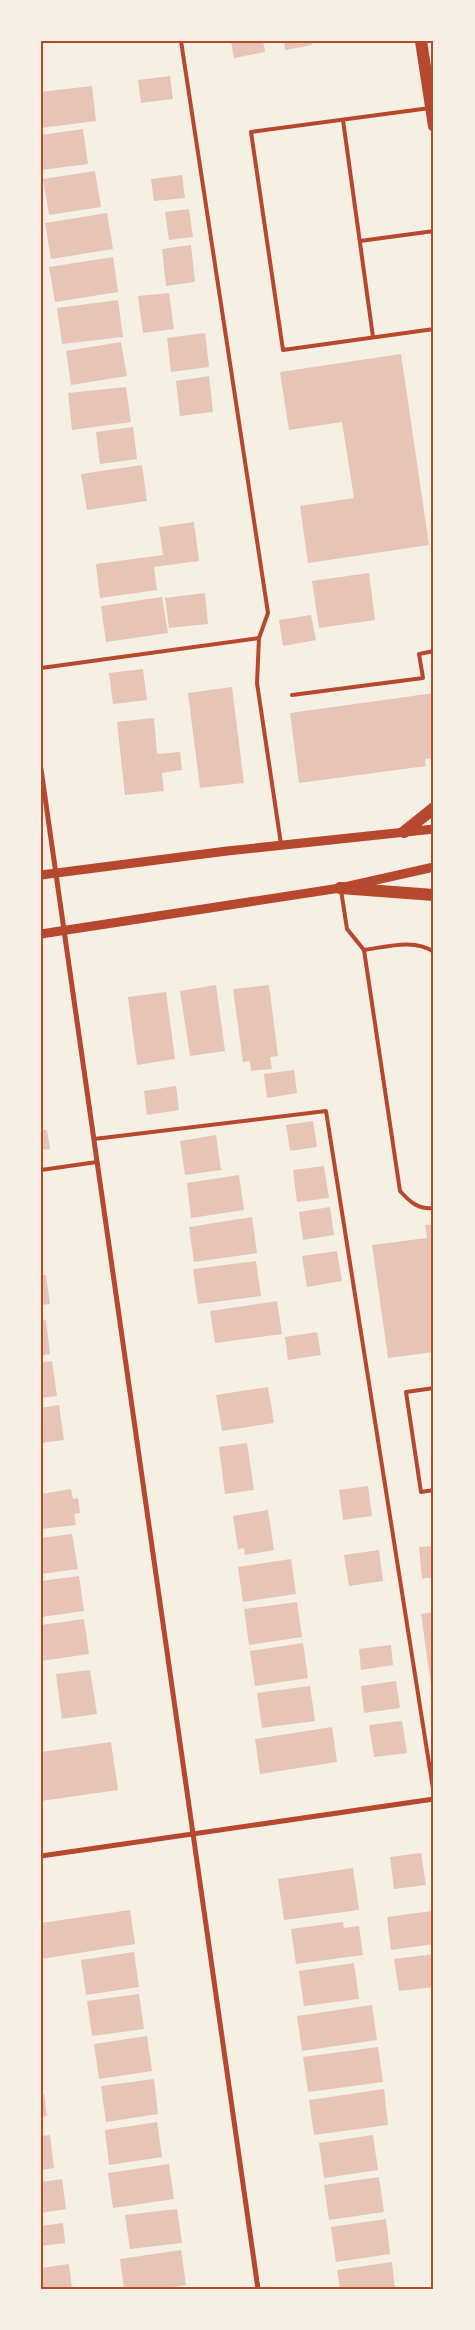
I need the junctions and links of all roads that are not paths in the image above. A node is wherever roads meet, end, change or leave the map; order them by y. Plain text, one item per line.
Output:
1 (181, 41) edge
2 (421, 41) edge
3 (431, 108) junction
4 (343, 120) junction
5 (434, 126) edge
6 (434, 232) edge
7 (360, 241) junction
8 (434, 329) edge
9 (373, 337) junction
10 (259, 638) junction
11 (434, 651) edge
12 (41, 668) edge
13 (292, 695) dead end
14 (41, 769) edge
15 (434, 808) edge
16 (434, 829) edge
17 (404, 832) junction
18 (281, 845) junction
19 (434, 867) edge
20 (56, 873) junction
21 (41, 875) edge
22 (340, 888) junction
23 (434, 895) edge
24 (64, 930) junction
25 (41, 934) edge
26 (364, 950) junction
27 (434, 952) edge
28 (94, 1140) junction
29 (97, 1162) junction
30 (41, 1170) edge
31 (434, 1208) edge
32 (434, 1388) edge
33 (434, 1490) edge
34 (434, 1795) edge
35 (434, 1799) edge
36 (193, 1834) junction
37 (41, 1856) edge
38 (258, 2289) edge

1 - 10 lane
2 - 3 main road
3 - 4 lane
3 - 5 main road
4 - 7 lane
4 - 9 lane
6 - 7 lane
7 - 9 lane
8 - 9 lane
10 - 12 lane
10 - 18 lane
11 - 13 lane
14 - 20 street
15 - 17 main road
16 - 17 street
17 - 18 street
18 - 20 street
19 - 22 street
20 - 21 street
20 - 24 street
22 - 23 main road
22 - 24 street
22 - 26 lane
24 - 25 street
24 - 28 street
26 - 27 lane
26 - 31 lane
28 - 29 street
28 - 34 lane
29 - 30 lane
29 - 36 street
32 - 33 lane
35 - 36 street
36 - 37 street
36 - 38 street

